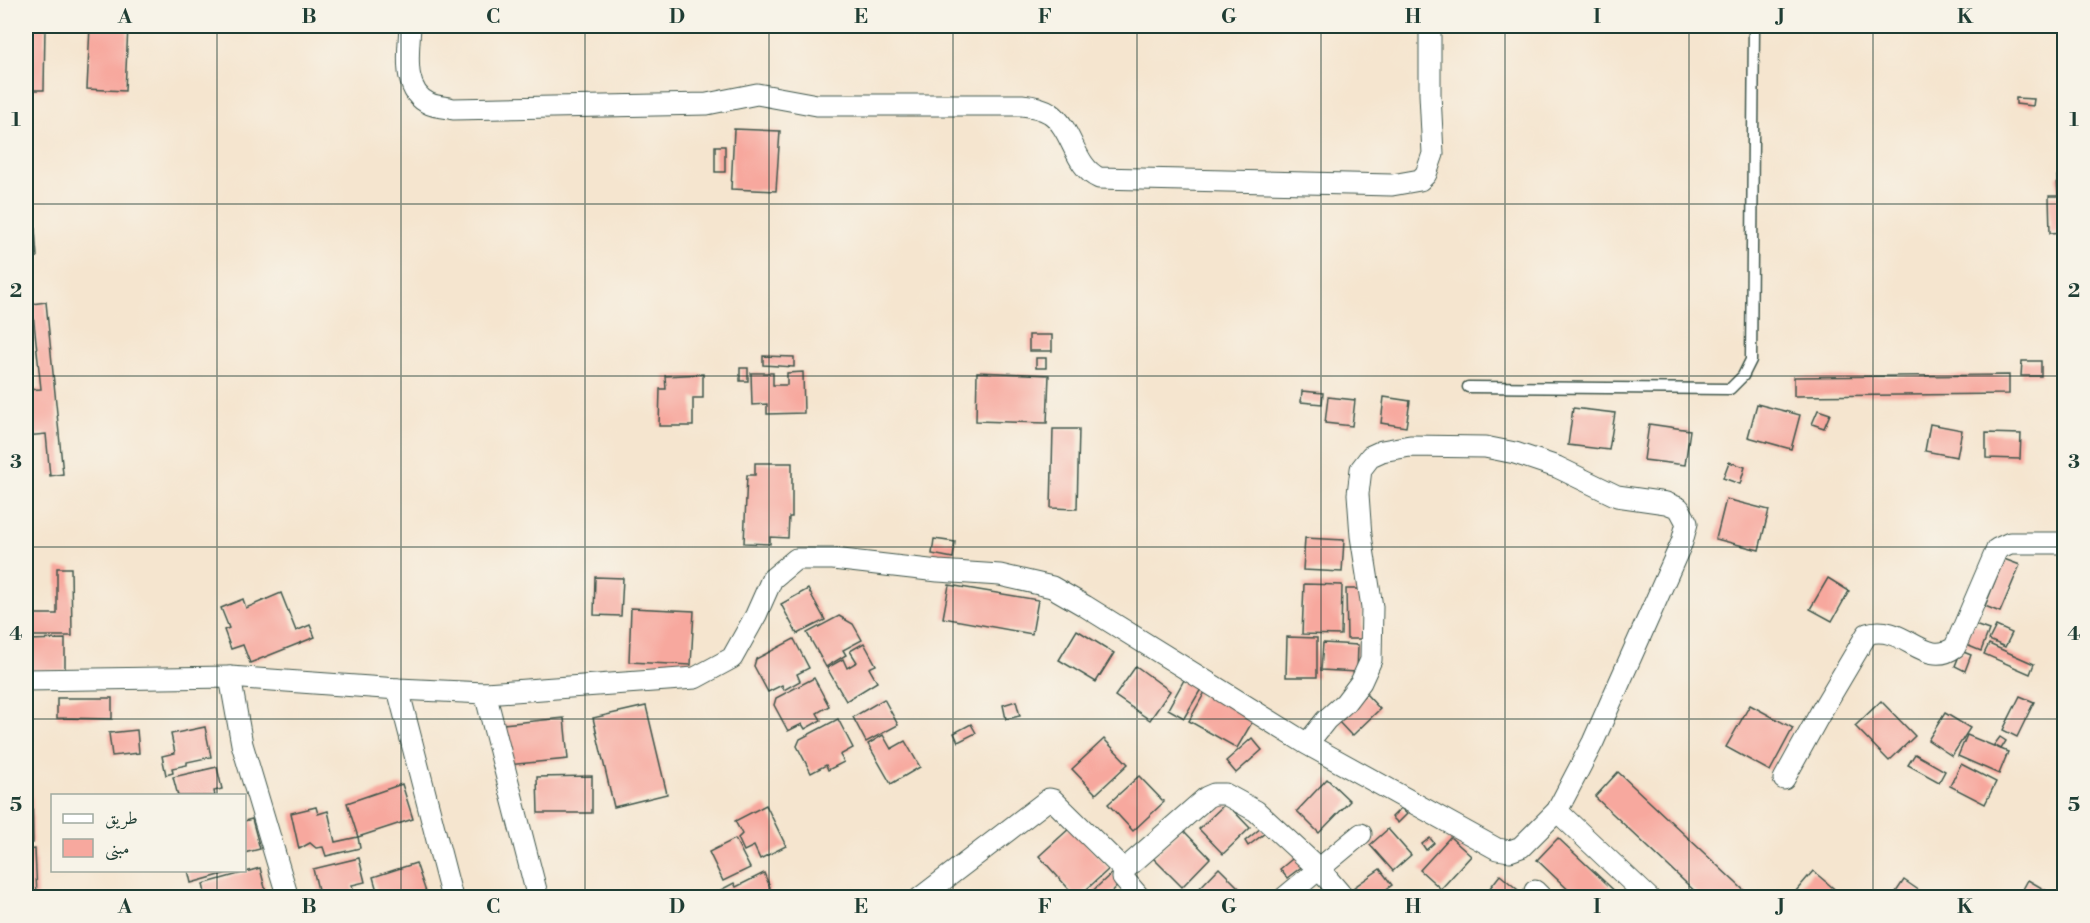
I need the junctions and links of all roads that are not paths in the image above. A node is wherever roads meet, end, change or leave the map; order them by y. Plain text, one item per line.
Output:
1 (410, 26) edge
2 (1430, 26) edge
3 (1754, 26) edge
4 (1468, 387) dead end
5 (2064, 543) edge
6 (230, 677) junction
7 (26, 680) edge
8 (398, 689) junction
9 (485, 693) junction
10 (1307, 744) junction
11 (1784, 779) dead end
12 (1557, 812) junction
13 (1361, 834) dead end
14 (1124, 870) junction
15 (1320, 870) junction
16 (288, 897) edge
17 (452, 897) edge
18 (538, 897) edge
19 (920, 897) edge
20 (1140, 897) edge
21 (1284, 897) edge
22 (1344, 897) edge
23 (1648, 897) edge

1 - 2 street
3 - 4 lane
5 - 11 street
6 - 7 street
6 - 8 street
6 - 16 street
8 - 9 street
8 - 17 street
9 - 10 street
9 - 18 street
10 - 12 street
10 - 12 street
12 - 23 street
13 - 15 street
14 - 15 street
14 - 19 street
14 - 20 street
15 - 21 street
15 - 22 street

